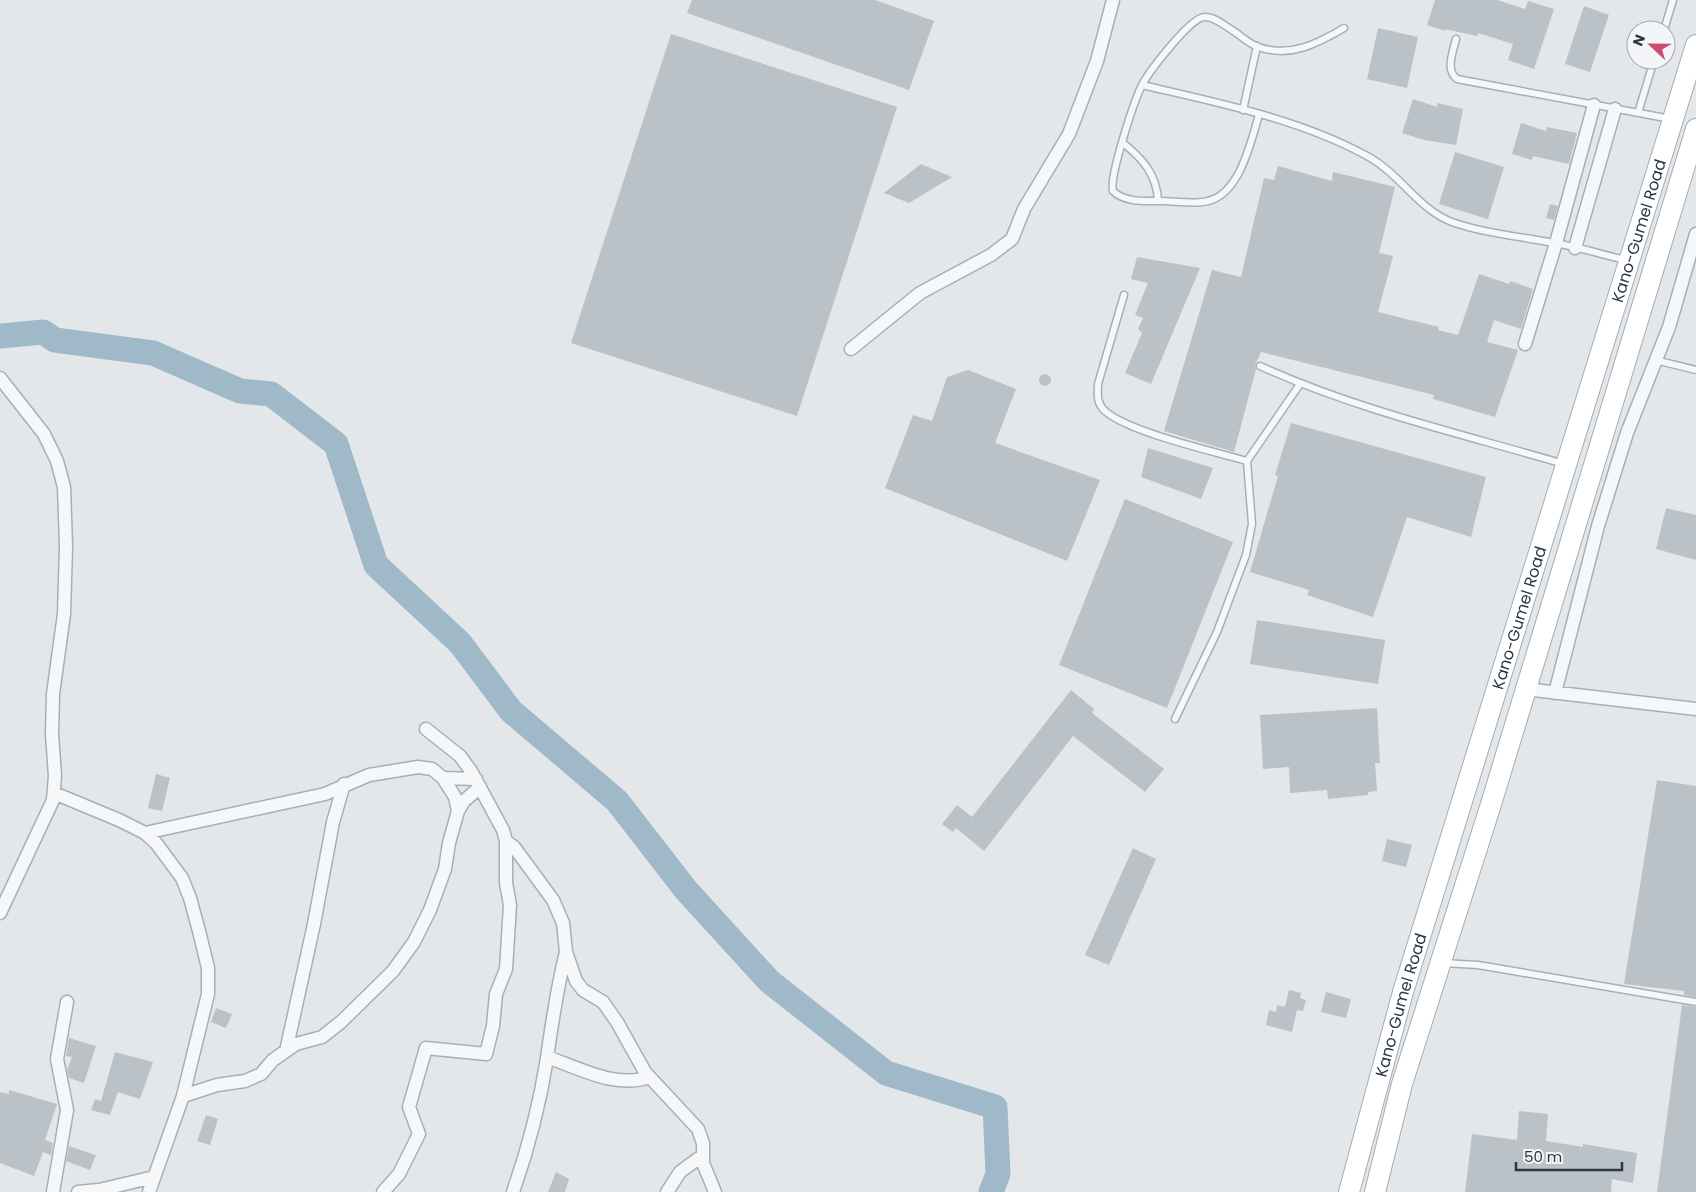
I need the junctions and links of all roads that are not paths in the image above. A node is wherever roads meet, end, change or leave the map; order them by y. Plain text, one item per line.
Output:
1 (1113, 0) edge
2 (1673, 0) edge
3 (1667, 20) edge
4 (1344, 28) dead end
5 (1456, 39) dead end
6 (1696, 45) edge
7 (1257, 46) junction
8 (1651, 70) edge
9 (1142, 85) junction
10 (1594, 105) junction
11 (1615, 109) junction
12 (1243, 110) junction
13 (1638, 113) junction
14 (1260, 115) junction
15 (1672, 120) junction
16 (1695, 137) edge
17 (1124, 143) junction
18 (1158, 201) junction
19 (1696, 234) edge
20 (1636, 239) junction
21 (1556, 243) junction
22 (1575, 248) junction
23 (1660, 249) junction
24 (1629, 260) junction
25 (1124, 295) dead end
26 (1525, 344) dead end
27 (851, 349) dead end
28 (1655, 360) junction
29 (1260, 366) dead end
30 (1696, 370) edge
31 (0, 378) edge
32 (1300, 384) junction
33 (1247, 461) junction
34 (1565, 465) junction
35 (1525, 689) junction
36 (1555, 693) junction
37 (1696, 708) edge
38 (1175, 718) dead end
39 (426, 729) dead end
40 (443, 778) junction
41 (478, 783) junction
42 (344, 784) junction
43 (54, 793) junction
44 (458, 811) junction
45 (145, 833) junction
46 (506, 841) junction
47 (0, 913) edge
48 (566, 952) junction
49 (1439, 963) junction
50 (67, 1002) dead end
51 (1696, 1002) edge
52 (286, 1051) junction
53 (547, 1057) junction
54 (649, 1077) junction
55 (183, 1096) junction
56 (703, 1154) junction
57 (154, 1177) junction
58 (53, 1192) edge
59 (78, 1192) edge
60 (149, 1192) edge
61 (383, 1192) edge
62 (513, 1192) edge
63 (667, 1192) edge
64 (715, 1192) edge
65 (1349, 1192) edge
66 (1375, 1192) edge

1 - 27 street
2 - 3 lane
4 - 7 lane
5 - 10 lane
6 - 15 main road, Kano-Gumel Road
7 - 9 lane
7 - 12 lane
8 - 13 lane
9 - 12 lane
9 - 17 lane
10 - 11 lane
10 - 21 street
11 - 13 lane
11 - 22 street
12 - 14 lane
13 - 15 lane
14 - 18 lane
14 - 21 lane
15 - 20 main road, Kano-Gumel Road
16 - 23 main road, Kano-Gumel Road
17 - 18 lane
17 - 18 lane
19 - 28 street
20 - 23 main road
20 - 24 main road, Kano-Gumel Road
21 - 22 lane
21 - 26 street
22 - 24 lane
23 - 35 main road, Kano-Gumel Road
24 - 34 main road, Kano-Gumel Road
25 - 33 lane
28 - 30 lane
28 - 36 street
29 - 32 lane
31 - 43 street
32 - 33 lane
32 - 34 lane
33 - 38 lane
34 - 65 main road, Kano-Gumel Road
35 - 36 street
35 - 49 main road, Kano-Gumel Road
36 - 37 street
39 - 41 street
40 - 41 street
40 - 42 street
40 - 44 street
41 - 44 street
41 - 46 street
42 - 45 street
42 - 52 street
43 - 45 street
43 - 47 street
44 - 52 street
45 - 55 street
46 - 48 street
46 - 61 street
48 - 53 street
48 - 54 street
49 - 51 lane
49 - 66 main road, Kano-Gumel Road
50 - 58 street
52 - 55 street
53 - 54 street
53 - 62 street
54 - 56 street
55 - 57 street
56 - 63 street
56 - 64 street
57 - 59 street
57 - 60 street

